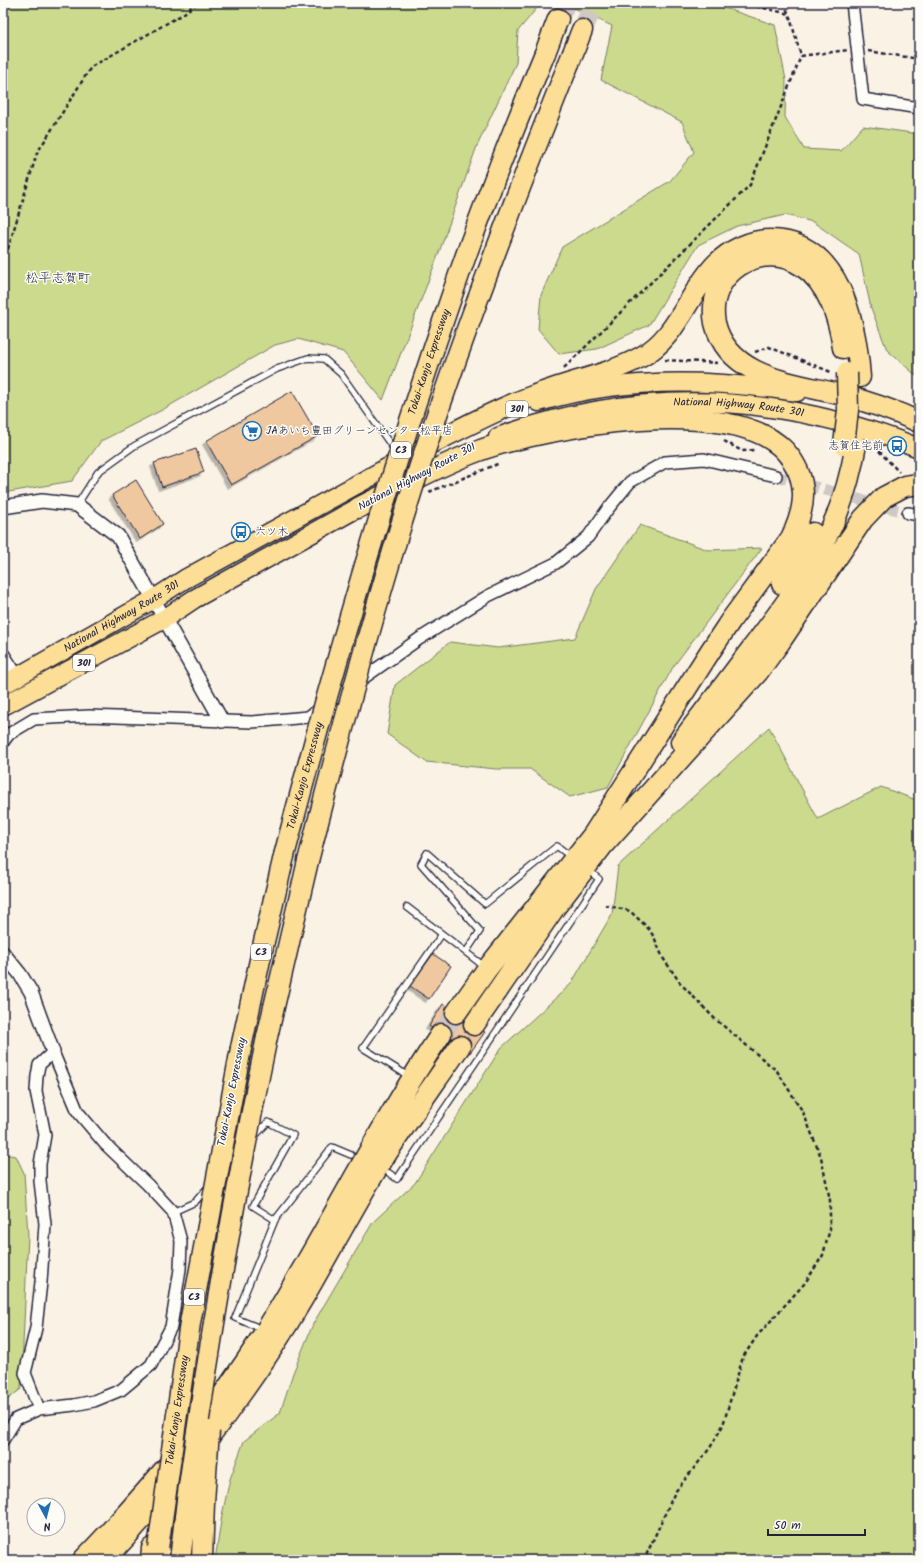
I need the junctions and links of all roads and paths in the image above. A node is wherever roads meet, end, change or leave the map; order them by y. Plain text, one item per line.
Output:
1 (197, 3) edge
2 (743, 3) edge
3 (783, 3) edge
4 (852, 3) edge
5 (789, 14) junction
6 (558, 19) tunnel mouth
7 (582, 30) tunnel mouth
8 (857, 49) junction
9 (801, 56) junction
10 (919, 59) edge
11 (919, 108) edge
12 (3, 254) edge
13 (658, 358) dead end
14 (722, 363) dead end
15 (563, 369) dead end
16 (854, 375) junction
17 (919, 423) edge
18 (719, 438) dead end
19 (434, 442) junction
20 (919, 448) edge
21 (757, 449) dead end
22 (401, 460) junction
23 (506, 460) dead end
24 (776, 476) tunnel mouth
25 (919, 484) edge
26 (424, 489) dead end
27 (77, 505) junction
28 (3, 507) edge
29 (358, 508) junction
30 (154, 599) junction
31 (164, 619) junction
32 (3, 655) edge
33 (10, 681) edge
34 (3, 706) edge
35 (222, 721) junction
36 (3, 742) edge
37 (599, 840) junction
38 (566, 853) dead end
39 (594, 875) dead end
40 (605, 905) dead end
41 (407, 907) dead end
42 (442, 934) junction
43 (466, 952) junction
44 (3, 953) edge
45 (496, 975) junction
46 (456, 1013) tunnel mouth
47 (474, 1025) tunnel mouth
48 (441, 1034) tunnel mouth
49 (460, 1046) tunnel mouth
50 (53, 1052) junction
51 (412, 1078) junction
52 (351, 1155) dead end
53 (237, 1156) dead end
54 (226, 1168) dead end
55 (389, 1173) dead end
56 (173, 1212) junction
57 (275, 1220) junction
58 (255, 1326) dead end
59 (40, 1408) junction
60 (3, 1440) edge
61 (196, 1501) junction
62 (155, 1554) edge
63 (83, 1560) edge
64 (105, 1560) edge
65 (180, 1560) edge
66 (202, 1560) edge
67 (644, 1560) edge

1 - 12 path
2 - 5 path
3 - 5 path
4 - 8 street
5 - 9 path
6 - 62 highway, Tokai-Kanjo Expressway / C3, bridge
7 - 61 highway, Tokai-Kanjo Expressway / C3, bridge
8 - 9 path
8 - 10 path
8 - 11 street
9 - 15 path
13 - 14 path
16 - 17 highway
16 - 19 highway
16 - 37 highway, bridge
17 - 19 highway, National Highway Route 301 / 301
18 - 21 path
19 - 22 highway, National Highway Route 301 / 301
20 - 29 highway, National Highway Route 301 / 301
22 - 27 lane
22 - 30 highway, National Highway Route 301 / 301
23 - 26 path
24 - 35 street
25 - 37 highway
27 - 28 street
27 - 30 street
29 - 31 highway, National Highway Route 301 / 301
29 - 37 highway
30 - 31 street
30 - 33 highway, National Highway Route 301 / 301
31 - 34 highway, National Highway Route 301 / 301
31 - 35 street
32 - 33 street
35 - 36 street
37 - 45 highway
38 - 43 lane
39 - 55 lane
40 - 67 path
41 - 42 lane
42 - 43 lane
42 - 51 lane
43 - 45 lane
44 - 50 street
45 - 46 highway
45 - 47 highway
48 - 51 highway
49 - 64 highway
50 - 56 street
50 - 59 street
51 - 63 highway
52 - 57 lane
53 - 57 lane
54 - 56 lane
56 - 59 street
57 - 58 lane
59 - 60 street
61 - 65 highway, Tokai-Kanjo Expressway / C3
61 - 66 highway

